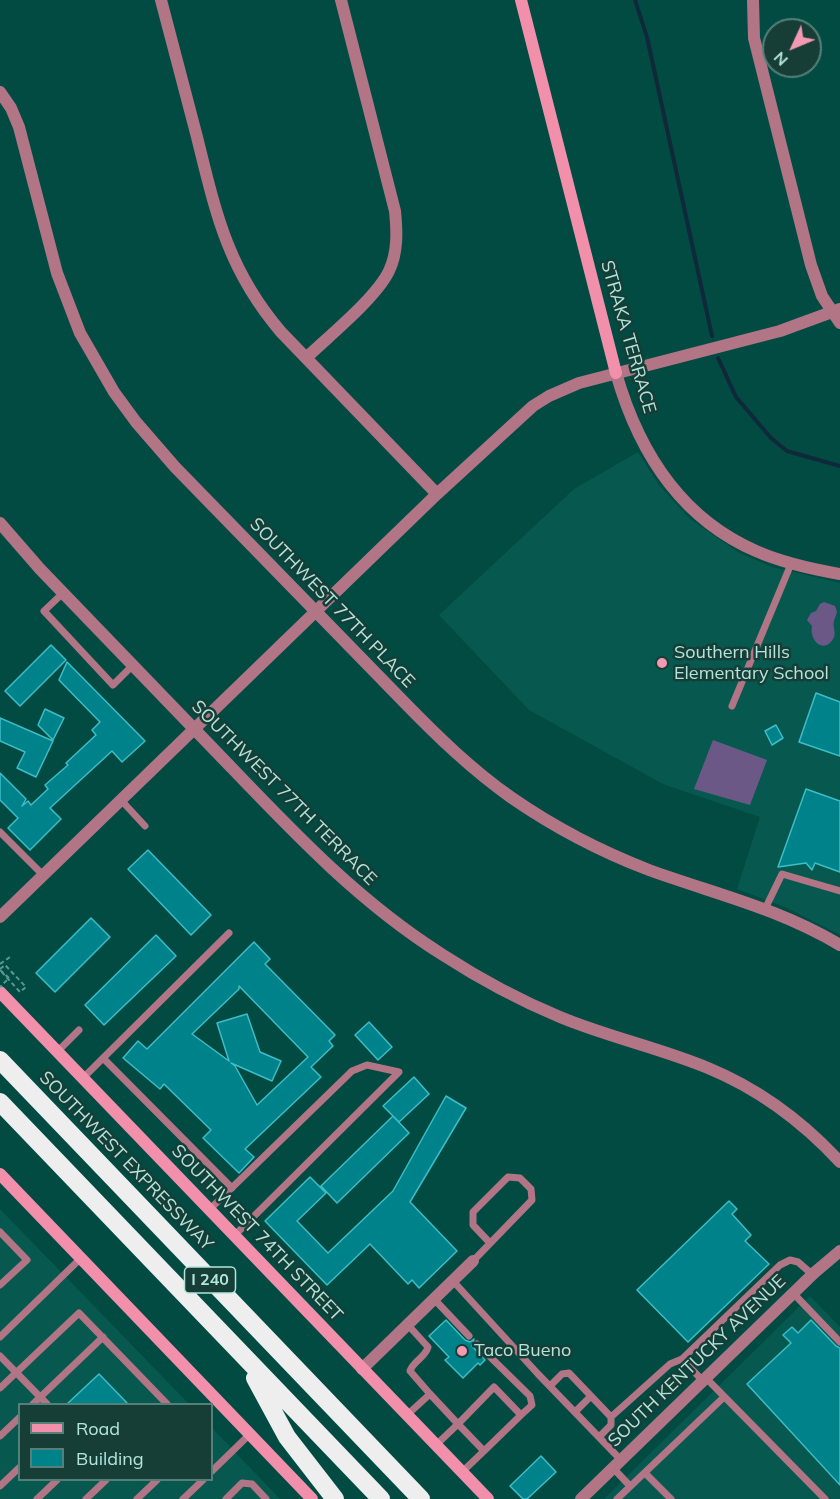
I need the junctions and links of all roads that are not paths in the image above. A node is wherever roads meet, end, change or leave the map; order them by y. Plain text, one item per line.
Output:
1 (161, 0) edge
2 (341, 0) edge
3 (521, 0) edge
4 (753, 0) edge
5 (0, 92) edge
6 (836, 310) edge
7 (840, 323) edge
8 (306, 358) junction
9 (616, 373) junction
10 (437, 494) junction
11 (0, 523) edge
12 (791, 564) junction
13 (840, 574) edge
14 (63, 593) junction
15 (316, 612) junction
16 (133, 665) junction
17 (732, 706) dead end
18 (195, 730) junction
19 (121, 800) junction
20 (145, 826) dead end
21 (0, 832) edge
22 (43, 875) junction
23 (840, 891) edge
24 (765, 909) junction
25 (0, 917) edge
26 (229, 933) dead end
27 (840, 945) edge
28 (0, 992) edge
29 (79, 1030) dead end
30 (58, 1052) junction
31 (103, 1058) junction
32 (0, 1060) edge
33 (83, 1078) junction
34 (0, 1102) edge
35 (840, 1162) edge
36 (0, 1174) edge
37 (232, 1188) junction
38 (209, 1210) junction
39 (0, 1234) edge
40 (234, 1236) junction
41 (490, 1243) junction
42 (840, 1251) edge
43 (80, 1259) junction
44 (473, 1261) joint
45 (813, 1275) junction
46 (453, 1281) junction
47 (0, 1285) edge
48 (793, 1293) junction
49 (434, 1299) junction
50 (408, 1325) junction
51 (469, 1336) dead end
52 (0, 1337) edge
53 (103, 1337) junction
54 (840, 1342) edge
55 (477, 1344) dead end
56 (0, 1356) edge
57 (244, 1358) junction
58 (682, 1359) junction
59 (362, 1369) junction
60 (16, 1373) junction
61 (704, 1380) junction
62 (550, 1386) junction
63 (0, 1388) edge
64 (430, 1394) junction
65 (591, 1396) junction
66 (724, 1397) junction
67 (40, 1398) junction
68 (34, 1403) edge
69 (46, 1403) edge
70 (166, 1403) edge
71 (575, 1412) junction
72 (521, 1414) junction
73 (407, 1415) junction
74 (611, 1417) junction
75 (18, 1419) edge
76 (458, 1424) junction
77 (249, 1434) junction
78 (0, 1436) edge
79 (599, 1437) junction
80 (436, 1445) junction
81 (484, 1451) junction
82 (617, 1464) junction
83 (18, 1469) edge
84 (213, 1470) edge
85 (462, 1472) junction
86 (645, 1473) junction
87 (55, 1481) edge
88 (104, 1481) edge
89 (155, 1481) edge
90 (201, 1481) edge
91 (0, 1486) edge
92 (630, 1486) junction
93 (37, 1499) edge
94 (86, 1499) edge
95 (137, 1499) edge
96 (183, 1499) edge
97 (226, 1499) edge
98 (266, 1499) edge
99 (312, 1499) edge
100 (335, 1499) edge
101 (381, 1499) edge
102 (421, 1499) edge
103 (488, 1499) edge
104 (581, 1499) edge
105 (617, 1499) edge
106 (671, 1499) edge
107 (825, 1499) edge

1 - 8 street
2 - 8 street
3 - 9 main road, STRAKA TERRACE
4 - 6 street
5 - 15 street, SOUTHWEST 77TH PLACE
6 - 7 street
6 - 9 street
8 - 10 street
9 - 10 street
9 - 12 street, STRAKA TERRACE
10 - 15 street
11 - 14 street, SOUTHWEST 77TH TERRACE
12 - 13 street, STRAKA TERRACE
12 - 17 lane
14 - 16 street, SOUTHWEST 77TH TERRACE
14 - 16 lane
15 - 18 street
15 - 24 street, SOUTHWEST 77TH PLACE
16 - 18 street, SOUTHWEST 77TH TERRACE
18 - 19 street
18 - 35 street, SOUTHWEST 77TH TERRACE
19 - 20 lane
19 - 22 street
21 - 22 lane
22 - 25 street
23 - 24 lane
24 - 27 street, SOUTHWEST 77TH PLACE
26 - 31 lane
28 - 30 main road, SOUTHWEST 74TH STREET
29 - 30 lane
30 - 33 main road, SOUTHWEST 74TH STREET
31 - 33 lane
31 - 37 lane
32 - 102 highway, SOUTHWEST EXPRESSWAY / I 240
33 - 38 main road, SOUTHWEST 74TH STREET
34 - 57 highway, I 240
36 - 43 main road
37 - 38 lane
37 - 40 lane
38 - 40 main road, SOUTHWEST 74TH STREET
39 - 47 lane
40 - 59 main road, SOUTHWEST 74TH STREET
41 - 41 lane
41 - 44 lane
42 - 45 street, SOUTH KENTUCKY AVENUE
43 - 52 lane
43 - 77 main road
44 - 46 street
45 - 48 street, SOUTH KENTUCKY AVENUE
45 - 58 lane
46 - 49 street
46 - 62 lane
48 - 54 lane
48 - 61 street, SOUTH KENTUCKY AVENUE
49 - 50 street
49 - 51 lane
50 - 59 street
50 - 64 lane
53 - 60 lane
53 - 67 lane
53 - 70 lane
55 - 72 lane
56 - 60 lane
57 - 100 highway
57 - 101 highway, I 240
58 - 61 lane
58 - 74 lane
59 - 73 main road, SOUTHWEST 74TH STREET
60 - 63 lane
60 - 67 lane
61 - 66 lane
61 - 82 street, SOUTH KENTUCKY AVENUE
62 - 65 lane
62 - 71 lane
64 - 73 lane
64 - 76 lane
65 - 71 lane
65 - 74 lane
66 - 86 lane
66 - 107 lane
67 - 68 lane
67 - 69 lane
71 - 79 lane
72 - 76 lane
72 - 81 lane
73 - 80 main road, SOUTHWEST 74TH STREET
74 - 79 lane
75 - 78 lane
76 - 80 lane
76 - 81 lane
77 - 84 lane
77 - 99 main road
79 - 82 lane
80 - 85 main road, SOUTHWEST 74TH STREET
81 - 85 lane
82 - 92 lane
82 - 104 street, SOUTH KENTUCKY AVENUE
83 - 91 lane
85 - 103 main road, SOUTHWEST 74TH STREET
86 - 92 lane
86 - 106 lane
87 - 93 lane
88 - 94 lane
89 - 95 lane
90 - 96 lane
92 - 105 lane
97 - 98 lane

